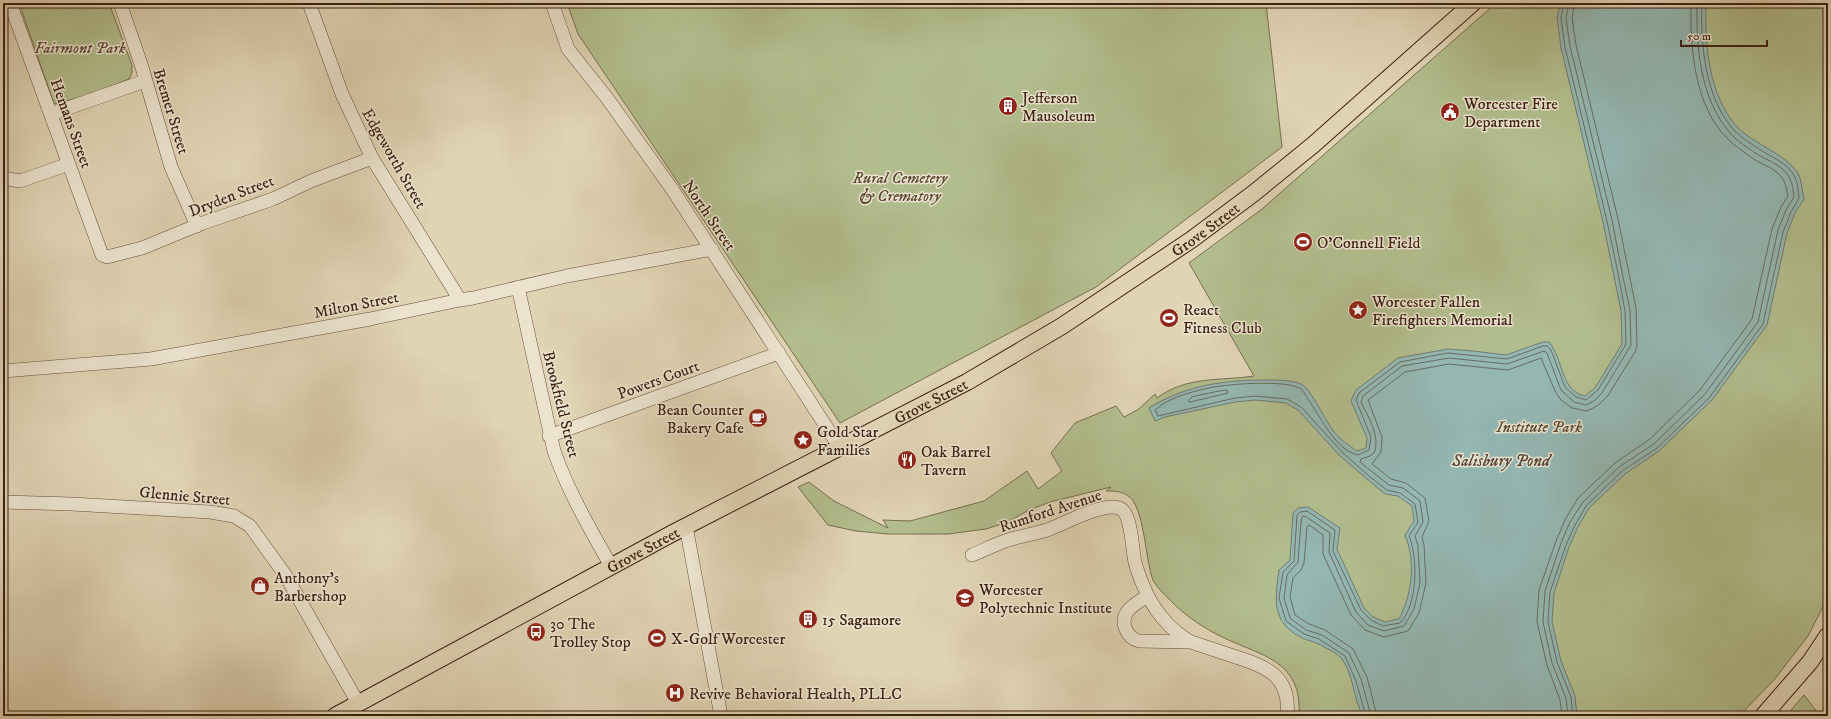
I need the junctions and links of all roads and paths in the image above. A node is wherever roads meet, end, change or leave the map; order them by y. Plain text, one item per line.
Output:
1 (10, 3) edge
2 (120, 3) edge
3 (309, 3) edge
4 (552, 3) edge
5 (1473, 3) edge
6 (145, 81) junction
7 (51, 114) junction
8 (372, 158) junction
9 (69, 164) junction
10 (3, 178) edge
11 (197, 226) junction
12 (712, 249) junction
13 (102, 255) joint
14 (518, 287) junction
15 (460, 300) junction
16 (779, 353) junction
17 (3, 371) edge
18 (549, 436) junction
19 (840, 448) junction
20 (3, 502) edge
21 (686, 526) junction
22 (972, 555) dead end
23 (611, 566) junction
24 (1148, 596) junction
25 (1828, 634) edge
26 (1191, 642) junction
27 (358, 703) junction
28 (335, 716) edge
29 (721, 716) edge
30 (1287, 716) edge
31 (1763, 716) edge

1 - 7 street, Hemans Street
2 - 6 street, Bremer Street
3 - 8 street, Edgeworth Street
4 - 12 street, North Street
5 - 19 main road, Grove Street
6 - 7 street
6 - 11 street, Bremer Street
7 - 9 street, Hemans Street
8 - 11 street, Dryden Street
8 - 15 street, Edgeworth Street
9 - 10 street
9 - 13 street, Hemans Street
11 - 13 street, Dryden Street
12 - 14 street, Milton Street
12 - 16 street, North Street
14 - 15 street, Milton Street
14 - 18 street, Brookfield Street
15 - 17 street, Milton Street
16 - 18 street, Powers Court
16 - 19 street, North Street
18 - 23 street, Brookfield Street
19 - 21 main road, Grove Street
20 - 27 street, Glennie Street
21 - 23 main road, Grove Street
21 - 29 street
22 - 24 street, Rumford Avenue
23 - 27 main road, Grove Street
24 - 26 street, Rumford Avenue
24 - 26 street, Rumford Avenue
25 - 31 main road
26 - 30 street, Rumford Avenue
27 - 28 main road, Grove Street

